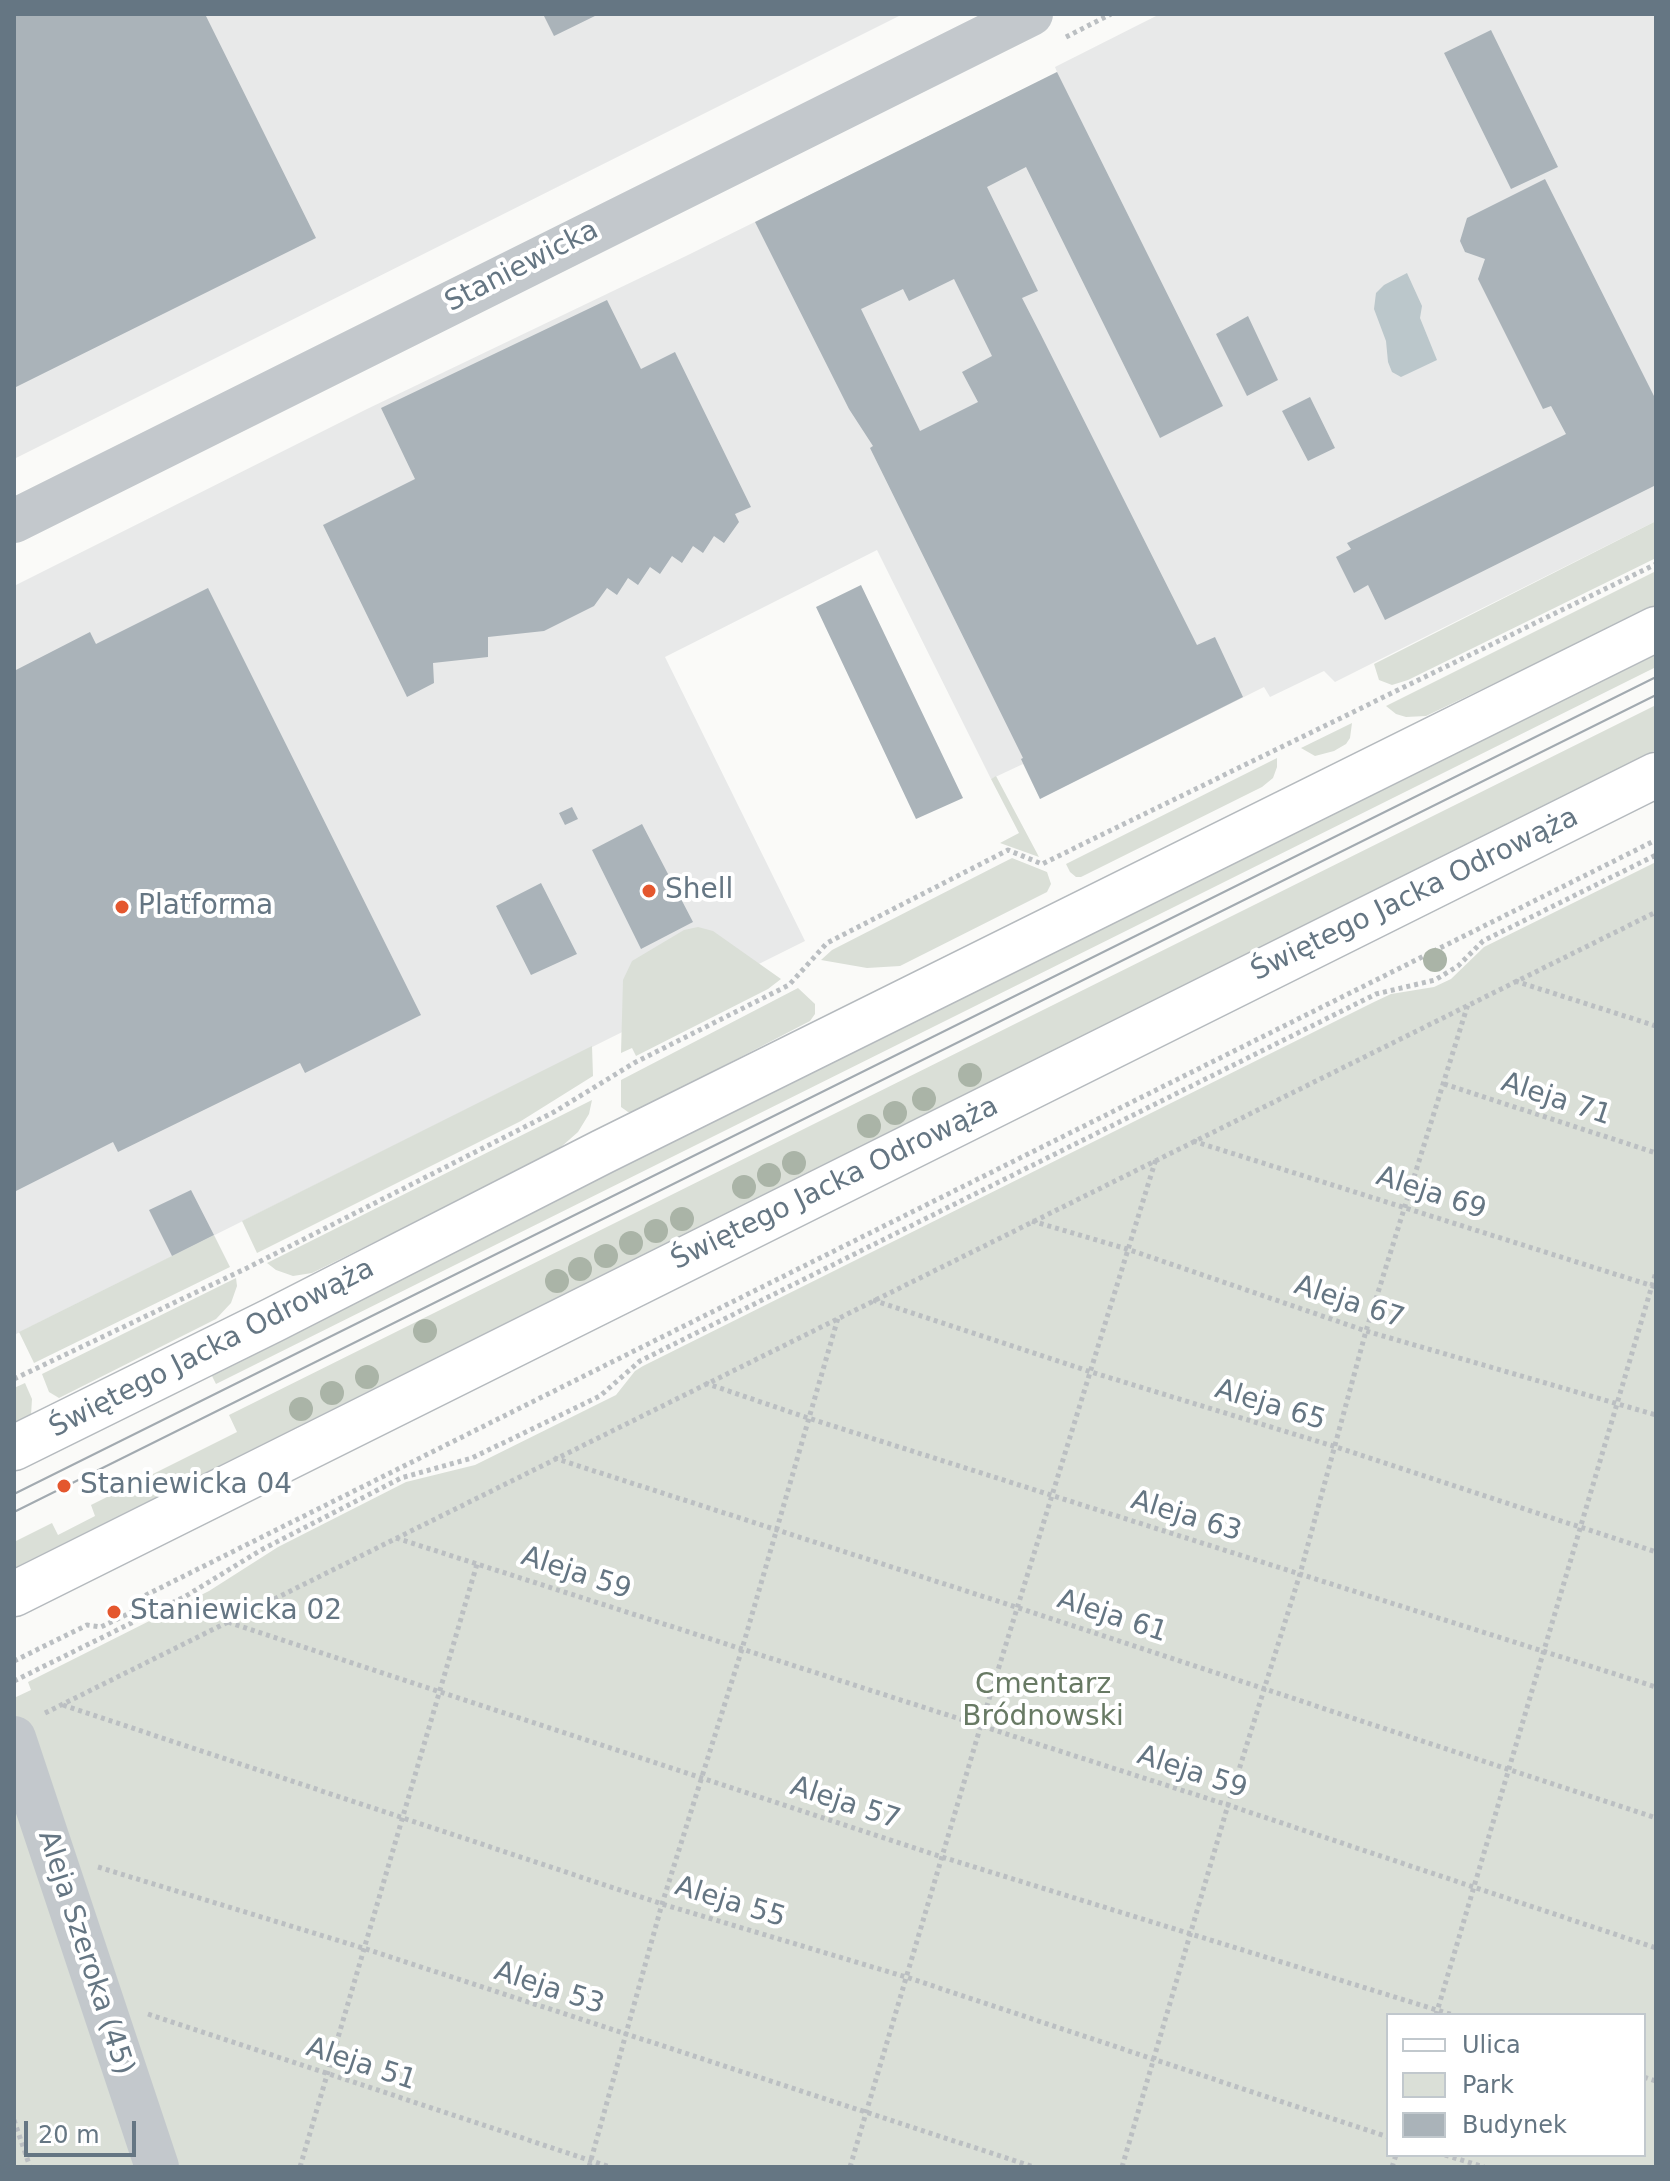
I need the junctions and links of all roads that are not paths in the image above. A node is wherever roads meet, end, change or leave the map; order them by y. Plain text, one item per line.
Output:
1 (1031, 14) edge
2 (14, 521) edge
3 (1656, 629) edge
4 (1656, 775) edge
5 (14, 1448) edge
6 (14, 1594) edge
7 (26, 1727) edge
8 (157, 2167) edge

1 - 2 street, Staniewicka
3 - 5 main road, Świętego Jacka Odrowąża
4 - 6 main road, Świętego Jacka Odrowąża
7 - 8 street, Aleja Szeroka (45)

